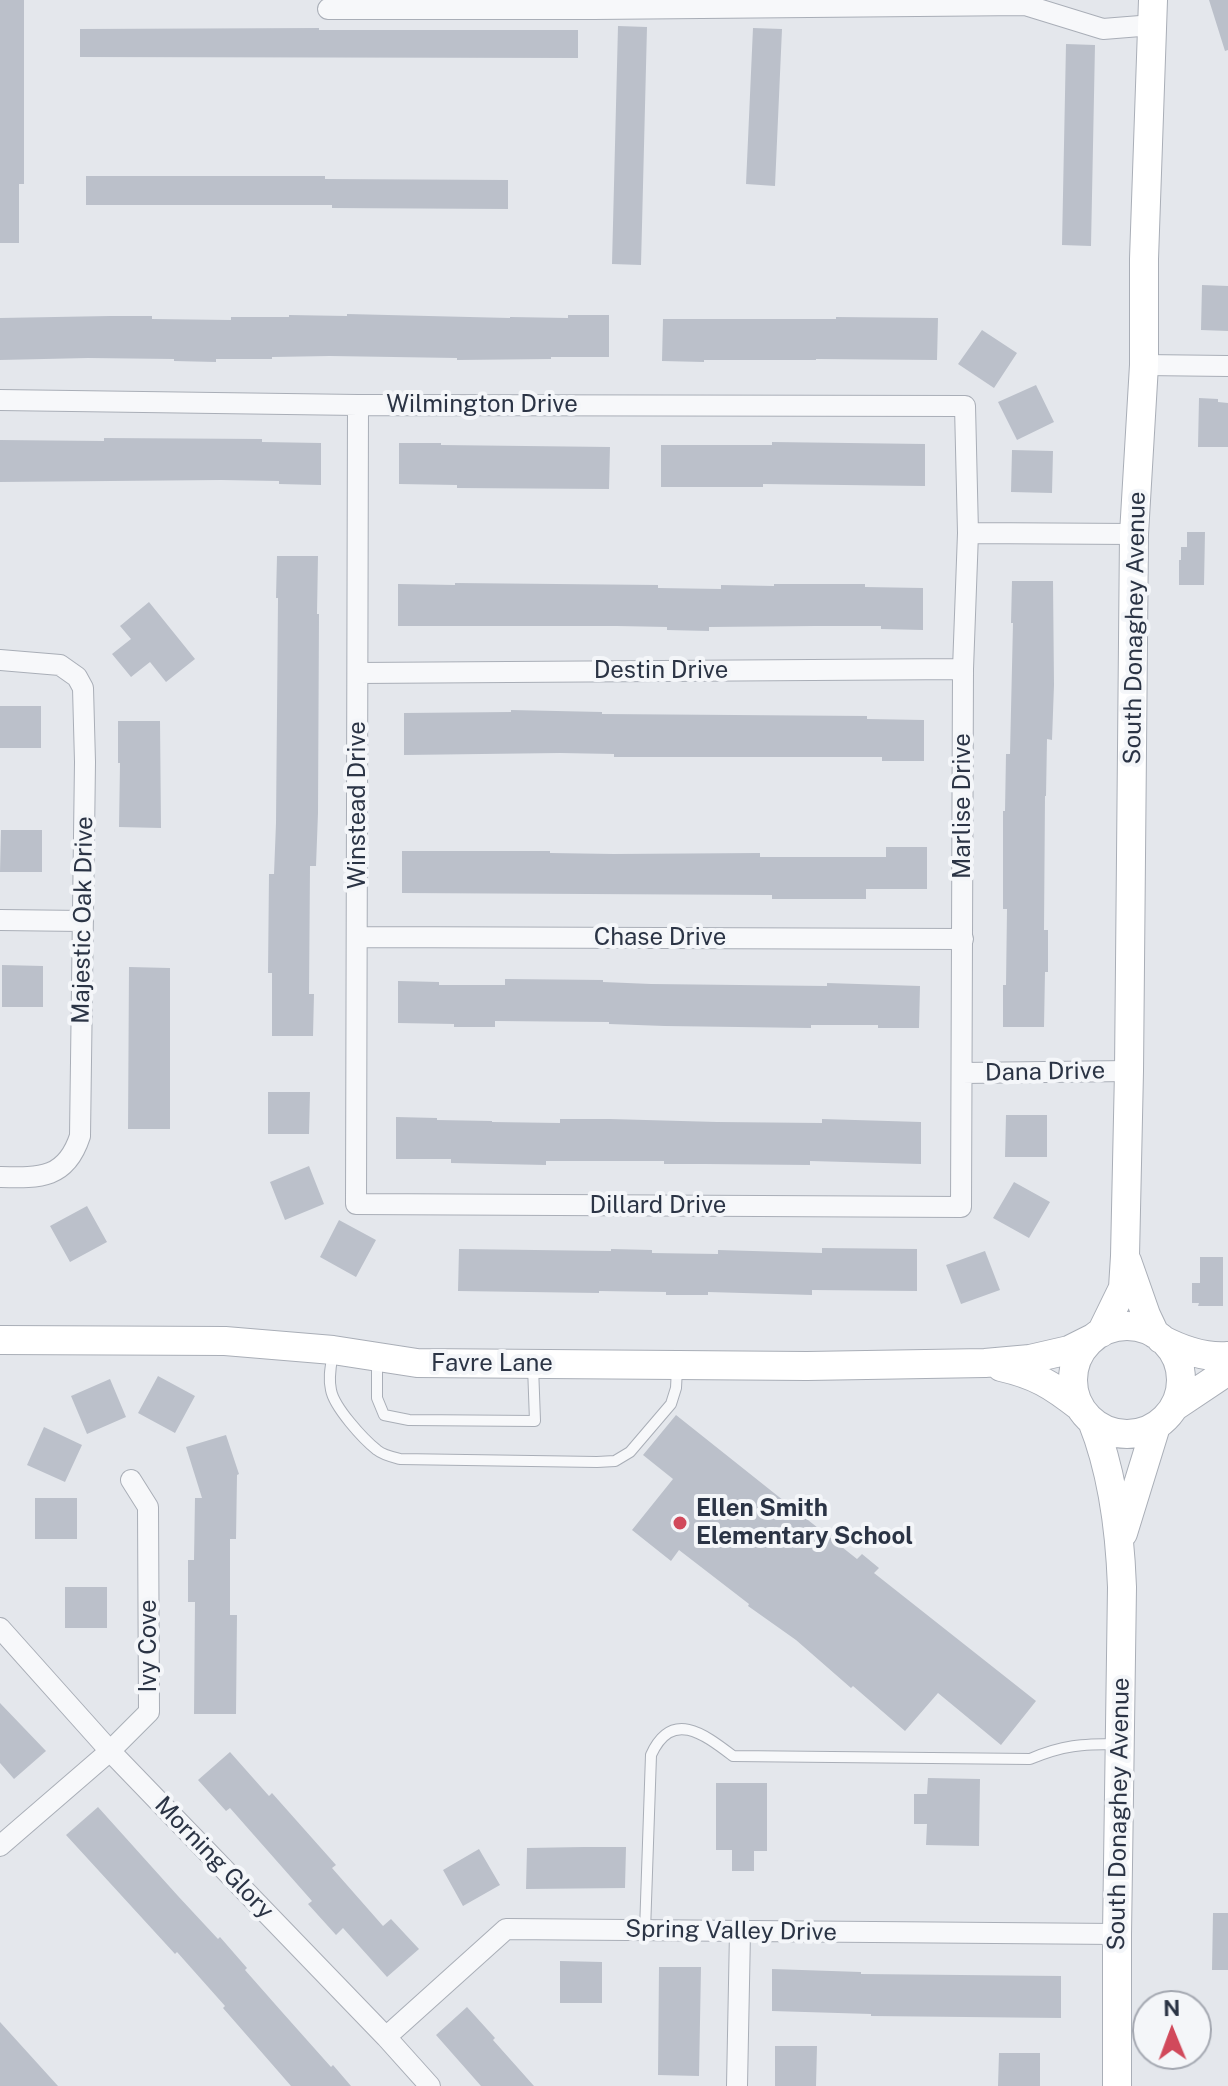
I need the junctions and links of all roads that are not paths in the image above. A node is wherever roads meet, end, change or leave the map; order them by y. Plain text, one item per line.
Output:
1 (328, 9) dead end
2 (1153, 12) edge
3 (1144, 365) junction
4 (1228, 366) edge
5 (0, 400) edge
6 (358, 405) junction
7 (965, 406) joint
8 (968, 533) junction
9 (1134, 534) junction
10 (0, 660) edge
11 (963, 669) junction
12 (358, 673) junction
13 (0, 920) edge
14 (83, 921) junction
15 (357, 937) junction
16 (963, 939) junction
17 (1129, 1071) junction
18 (962, 1073) junction
19 (0, 1177) edge
20 (356, 1204) joint
21 (961, 1207) joint
22 (1125, 1256) junction
23 (1097, 1336) junction
24 (1158, 1336) junction
25 (0, 1340) edge
26 (333, 1350) junction
27 (1228, 1356) edge
28 (377, 1357) junction
29 (985, 1363) junction
30 (533, 1364) junction
31 (678, 1365) junction
32 (1228, 1368) edge
33 (1086, 1414) junction
34 (1165, 1416) junction
35 (131, 1480) dead end
36 (1120, 1541) junction
37 (0, 1628) edge
38 (1121, 1744) junction
39 (110, 1751) junction
40 (0, 1846) edge
41 (645, 1931) junction
42 (740, 1932) junction
43 (1117, 1934) junction
44 (386, 2037) junction
45 (430, 2086) edge
46 (737, 2086) edge
47 (1117, 2086) edge

1 - 2 street
2 - 3 street, South Donaghey Avenue
3 - 4 street
3 - 9 street, South Donaghey Avenue
5 - 6 street, Wilmington Drive
6 - 7 street, Wilmington Drive
6 - 12 street, Winstead Drive
7 - 8 street, Marlise Drive
8 - 9 street
8 - 11 street, Marlise Drive
9 - 17 street, South Donaghey Avenue
10 - 14 street, Majestic Oak Drive
11 - 12 street, Destin Drive
11 - 16 street, Marlise Drive
12 - 15 street, Winstead Drive
13 - 14 street
14 - 19 street, Majestic Oak Drive
15 - 16 street, Chase Drive
15 - 20 street, Winstead Drive
16 - 18 street, Marlise Drive
17 - 18 street, Dana Drive
17 - 22 street, South Donaghey Avenue
18 - 21 street, Marlise Drive
20 - 21 street, Dillard Drive
22 - 23 street, South Donaghey Avenue
22 - 24 street, South Donaghey Avenue
23 - 24 street
23 - 29 street, Favre Lane
23 - 33 street
24 - 27 street
24 - 34 street
25 - 26 street, Favre Lane
26 - 28 street, Favre Lane
26 - 31 lane
28 - 30 street, Favre Lane
28 - 30 lane
29 - 31 street, Favre Lane
29 - 33 street, Favre Lane
30 - 31 street, Favre Lane
32 - 34 street
33 - 34 street
33 - 36 street, South Donaghey Avenue
34 - 36 street, South Donaghey Avenue
35 - 39 street, Ivy Cove
36 - 38 street, South Donaghey Avenue
37 - 39 street, Morning Glory
38 - 41 lane
38 - 43 street, South Donaghey Avenue
39 - 40 street, Ivy Cove
39 - 44 street, Morning Glory
41 - 42 street, Spring Valley Drive
41 - 44 street, Spring Valley Drive
42 - 43 street, Spring Valley Drive
42 - 46 street
43 - 47 street, South Donaghey Avenue
44 - 45 street, Morning Glory

